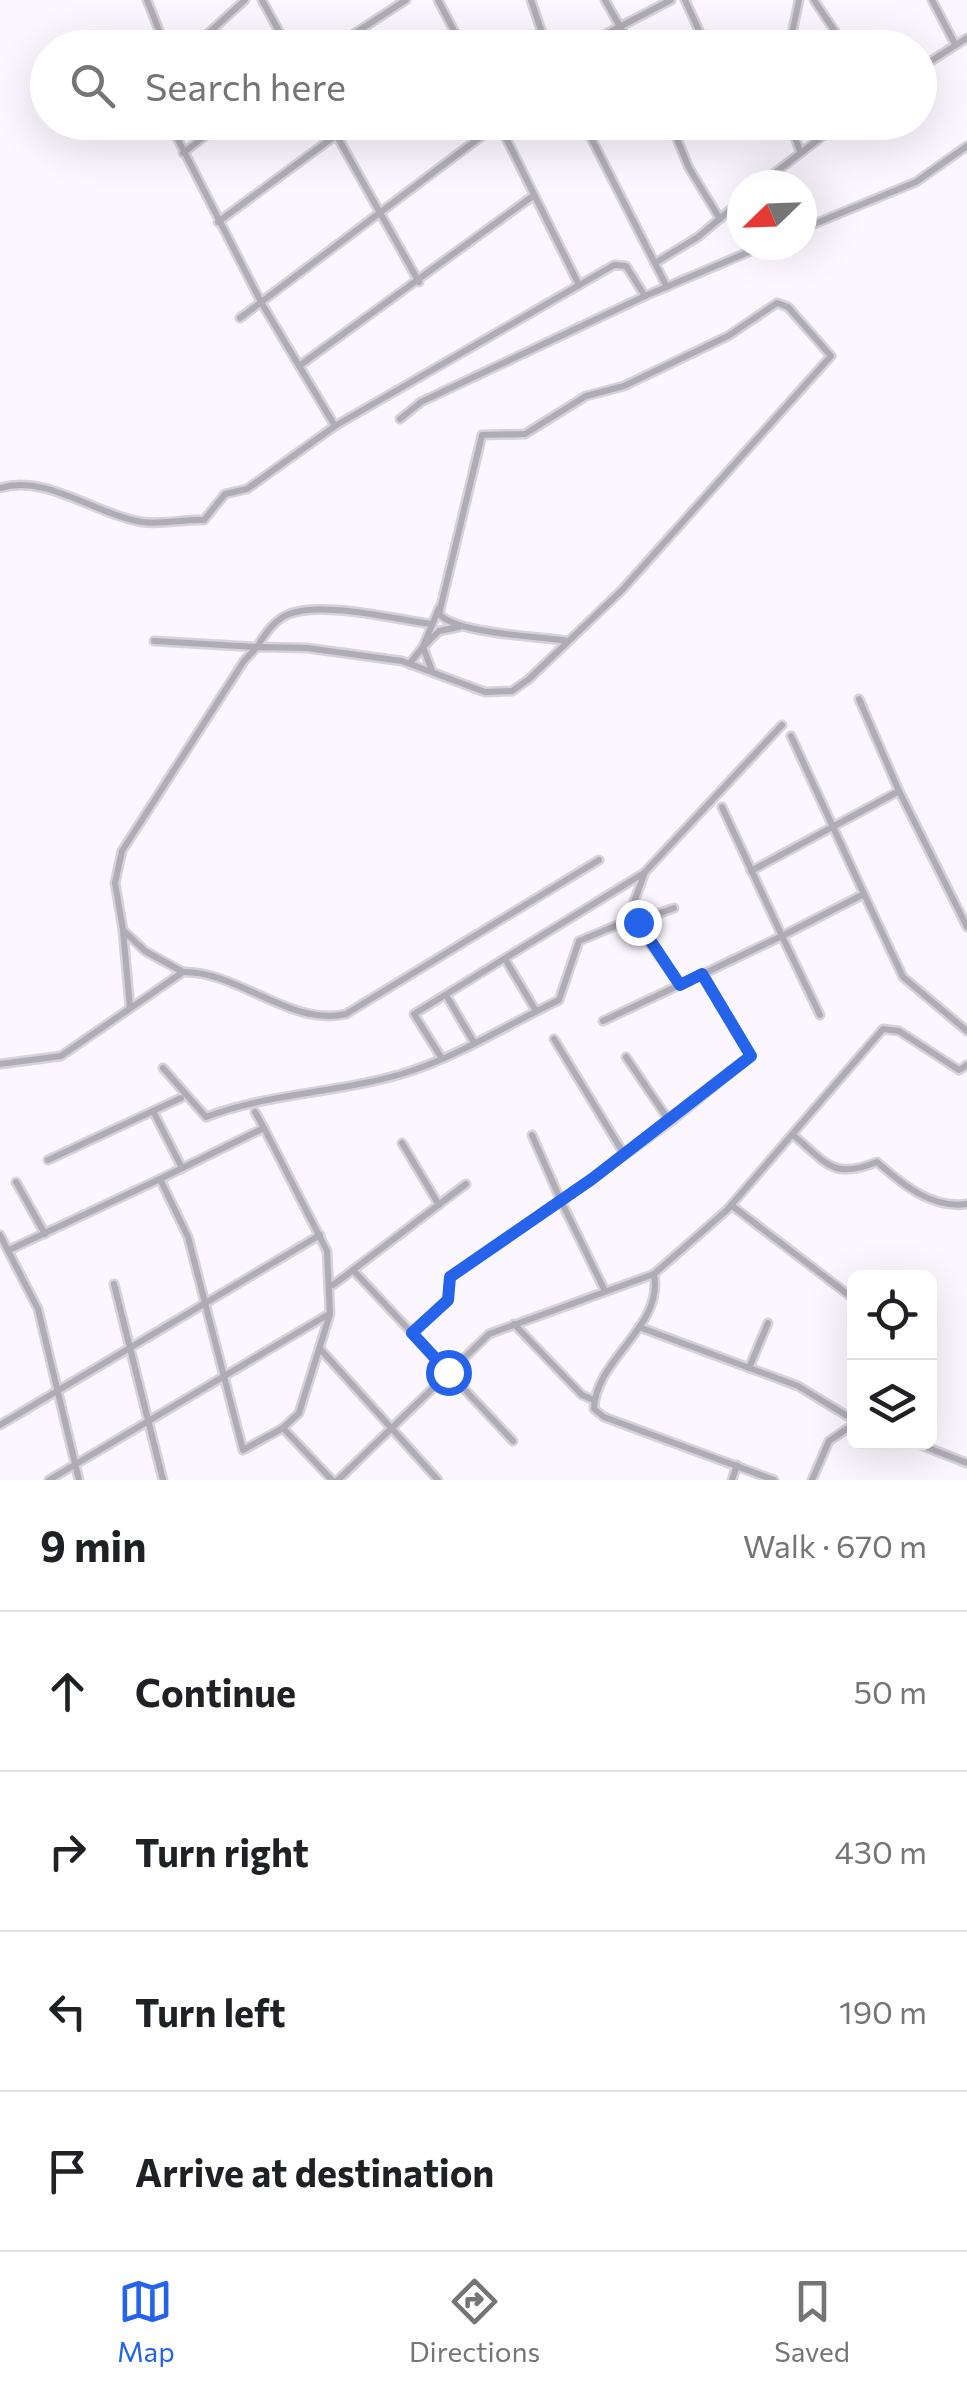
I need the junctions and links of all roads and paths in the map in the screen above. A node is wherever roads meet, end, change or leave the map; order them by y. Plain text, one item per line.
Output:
1 (147, 0) edge
2 (245, 0) edge
3 (262, 0) edge
4 (406, 0) edge
5 (438, 0) edge
6 (531, 0) edge
7 (605, 0) edge
8 (671, 0) edge
9 (685, 0) edge
10 (799, 0) edge
11 (814, 0) edge
12 (932, 0) edge
13 (232, 4) edge
14 (620, 27) junction
15 (159, 30) edge
16 (208, 30) edge
17 (278, 30) edge
18 (360, 30) edge
19 (454, 30) edge
20 (541, 30) edge
21 (614, 30) edge
22 (622, 30) edge
23 (699, 30) edge
24 (793, 30) edge
25 (834, 30) edge
26 (967, 38) edge
27 (955, 44) junction
28 (937, 56) edge
29 (177, 140) edge
30 (199, 140) edge
31 (327, 140) edge
32 (338, 140) edge
33 (476, 140) edge
34 (507, 140) edge
35 (592, 140) edge
36 (677, 140) edge
37 (796, 140) edge
38 (816, 140) edge
39 (967, 146) edge
40 (800, 151) junction
41 (183, 152) junction
42 (777, 170) edge
43 (534, 196) junction
44 (378, 211) junction
45 (727, 213) edge
46 (720, 219) junction
47 (217, 222) junction
48 (817, 223) edge
49 (730, 260) edge
50 (655, 263) junction
51 (418, 282) junction
52 (580, 285) junction
53 (667, 287) junction
54 (646, 296) junction
55 (261, 302) junction
56 (240, 318) dead end
57 (299, 366) junction
58 (400, 419) dead end
59 (335, 426) junction
60 (0, 488) edge
61 (439, 608) junction
62 (430, 624) junction
63 (462, 626) junction
64 (154, 641) dead end
65 (568, 641) junction
66 (424, 646) junction
67 (257, 648) junction
68 (410, 664) junction
69 (432, 672) junction
70 (859, 699) dead end
71 (782, 725) dead end
72 (791, 736) dead end
73 (899, 792) junction
74 (722, 806) dead end
75 (834, 830) junction
76 (599, 860) dead end
77 (751, 870) junction
78 (644, 872) junction
79 (864, 894) junction
80 (674, 908) dead end
81 (967, 927) edge
82 (122, 930) junction
83 (782, 936) junction
84 (505, 959) junction
85 (183, 972) junction
86 (702, 974) junction
87 (680, 985) junction
88 (446, 995) junction
89 (130, 1007) junction
90 (536, 1011) junction
91 (820, 1016) dead end
92 (603, 1022) dead end
93 (967, 1031) edge
94 (554, 1039) dead end
95 (474, 1042) junction
96 (441, 1057) junction
97 (626, 1058) dead end
98 (0, 1064) edge
99 (967, 1066) edge
100 (162, 1068) dead end
101 (181, 1098) dead end
102 (153, 1110) junction
103 (256, 1112) dead end
104 (670, 1122) junction
105 (264, 1128) junction
106 (532, 1135) dead end
107 (793, 1135) junction
108 (402, 1143) dead end
109 (624, 1154) junction
110 (48, 1160) dead end
111 (182, 1168) junction
112 (160, 1180) junction
113 (16, 1182) dead end
114 (466, 1184) dead end
115 (561, 1201) junction
116 (439, 1204) junction
117 (967, 1204) edge
118 (731, 1205) junction
119 (45, 1234) junction
120 (320, 1234) junction
121 (0, 1235) edge
122 (9, 1250) junction
123 (353, 1270) junction
124 (654, 1274) junction
125 (114, 1284) dead end
126 (332, 1286) junction
127 (604, 1288) junction
128 (847, 1294) edge
129 (203, 1305) junction
130 (330, 1314) junction
131 (768, 1323) dead end
132 (514, 1324) junction
133 (640, 1327) junction
134 (412, 1333) junction
135 (129, 1350) junction
136 (321, 1351) junction
137 (748, 1368) junction
138 (448, 1372) junction
139 (221, 1379) junction
140 (57, 1390) junction
141 (594, 1400) junction
142 (847, 1418) edge
143 (147, 1422) junction
144 (0, 1425) edge
145 (392, 1427) junction
146 (283, 1428) junction
147 (847, 1428) edge
148 (513, 1441) dead end
149 (934, 1450) edge
150 (967, 1463) edge
151 (75, 1464) junction
152 (737, 1466) junction
153 (49, 1480) edge
154 (79, 1480) edge
155 (163, 1480) edge
156 (335, 1480) edge
157 (438, 1480) edge
158 (732, 1480) edge
159 (774, 1480) edge
160 (812, 1480) edge

1 - 15 street
2 - 13 street
3 - 17 street
4 - 18 street
5 - 19 street
6 - 20 street
7 - 14 street
8 - 14 street
9 - 23 street
10 - 24 street
11 - 25 street
12 - 27 street
13 - 16 street
14 - 21 street
14 - 22 street
26 - 27 street
27 - 28 street
29 - 41 street
30 - 41 street
31 - 47 street
32 - 44 street
33 - 44 street
34 - 43 street
35 - 50 street
36 - 46 street
37 - 40 street
38 - 40 street
39 - 48 street
40 - 42 street
41 - 47 street
43 - 51 street
43 - 52 street
44 - 51 street
44 - 55 street
45 - 46 street
46 - 50 street
47 - 55 street
49 - 53 street
50 - 53 street
51 - 57 street
52 - 54 street
52 - 59 street
53 - 54 street
54 - 58 street
55 - 56 street
55 - 57 street
57 - 59 street
59 - 60 street
61 - 62 street
61 - 63 street
61 - 65 street
62 - 66 street
62 - 67 street
63 - 65 street
63 - 66 street
64 - 67 street
65 - 69 street
66 - 68 street
66 - 69 street
67 - 68 street
67 - 82 street
68 - 69 street
70 - 73 street
71 - 78 street
72 - 75 street
73 - 75 street
73 - 81 street
74 - 77 street
75 - 77 street
75 - 79 street
76 - 85 street
77 - 83 street
78 - 84 street
78 - 90 street
79 - 83 street
79 - 93 street
80 - 87 street
82 - 85 street
82 - 89 street
83 - 86 street
83 - 91 street
84 - 88 street
84 - 90 street
85 - 89 street
86 - 87 street
86 - 104 street
87 - 92 street
88 - 95 street
88 - 96 street
89 - 98 street
90 - 95 street
94 - 109 street
95 - 96 street
96 - 100 street
97 - 104 street
99 - 107 street
101 - 102 street
102 - 110 street
102 - 111 street
103 - 105 street
104 - 109 street
105 - 111 street
105 - 120 street
106 - 115 street
107 - 117 street
107 - 118 street
108 - 116 street
109 - 115 street
111 - 112 street
112 - 119 street
112 - 129 street
113 - 119 street
114 - 116 street
115 - 127 street
115 - 134 street
116 - 123 street
118 - 124 street
118 - 128 street
119 - 122 street
120 - 126 street
120 - 129 street
121 - 122 street
122 - 140 street
123 - 126 street
123 - 134 street
124 - 127 street
124 - 133 street
125 - 135 street
126 - 130 street
127 - 132 street
129 - 135 street
129 - 139 street
130 - 136 street
130 - 139 street
131 - 137 street
132 - 138 street
132 - 141 street
133 - 137 street
133 - 141 street
134 - 138 street
135 - 140 street
135 - 143 street
136 - 145 street
136 - 146 street
137 - 142 street
138 - 145 street
138 - 148 street
139 - 143 street
139 - 146 street
140 - 144 street
140 - 151 street
141 - 152 street
143 - 151 street
143 - 155 street
145 - 156 street
145 - 157 street
146 - 156 street
147 - 160 street
149 - 150 street
151 - 153 street
151 - 154 street
152 - 158 street
152 - 159 street

